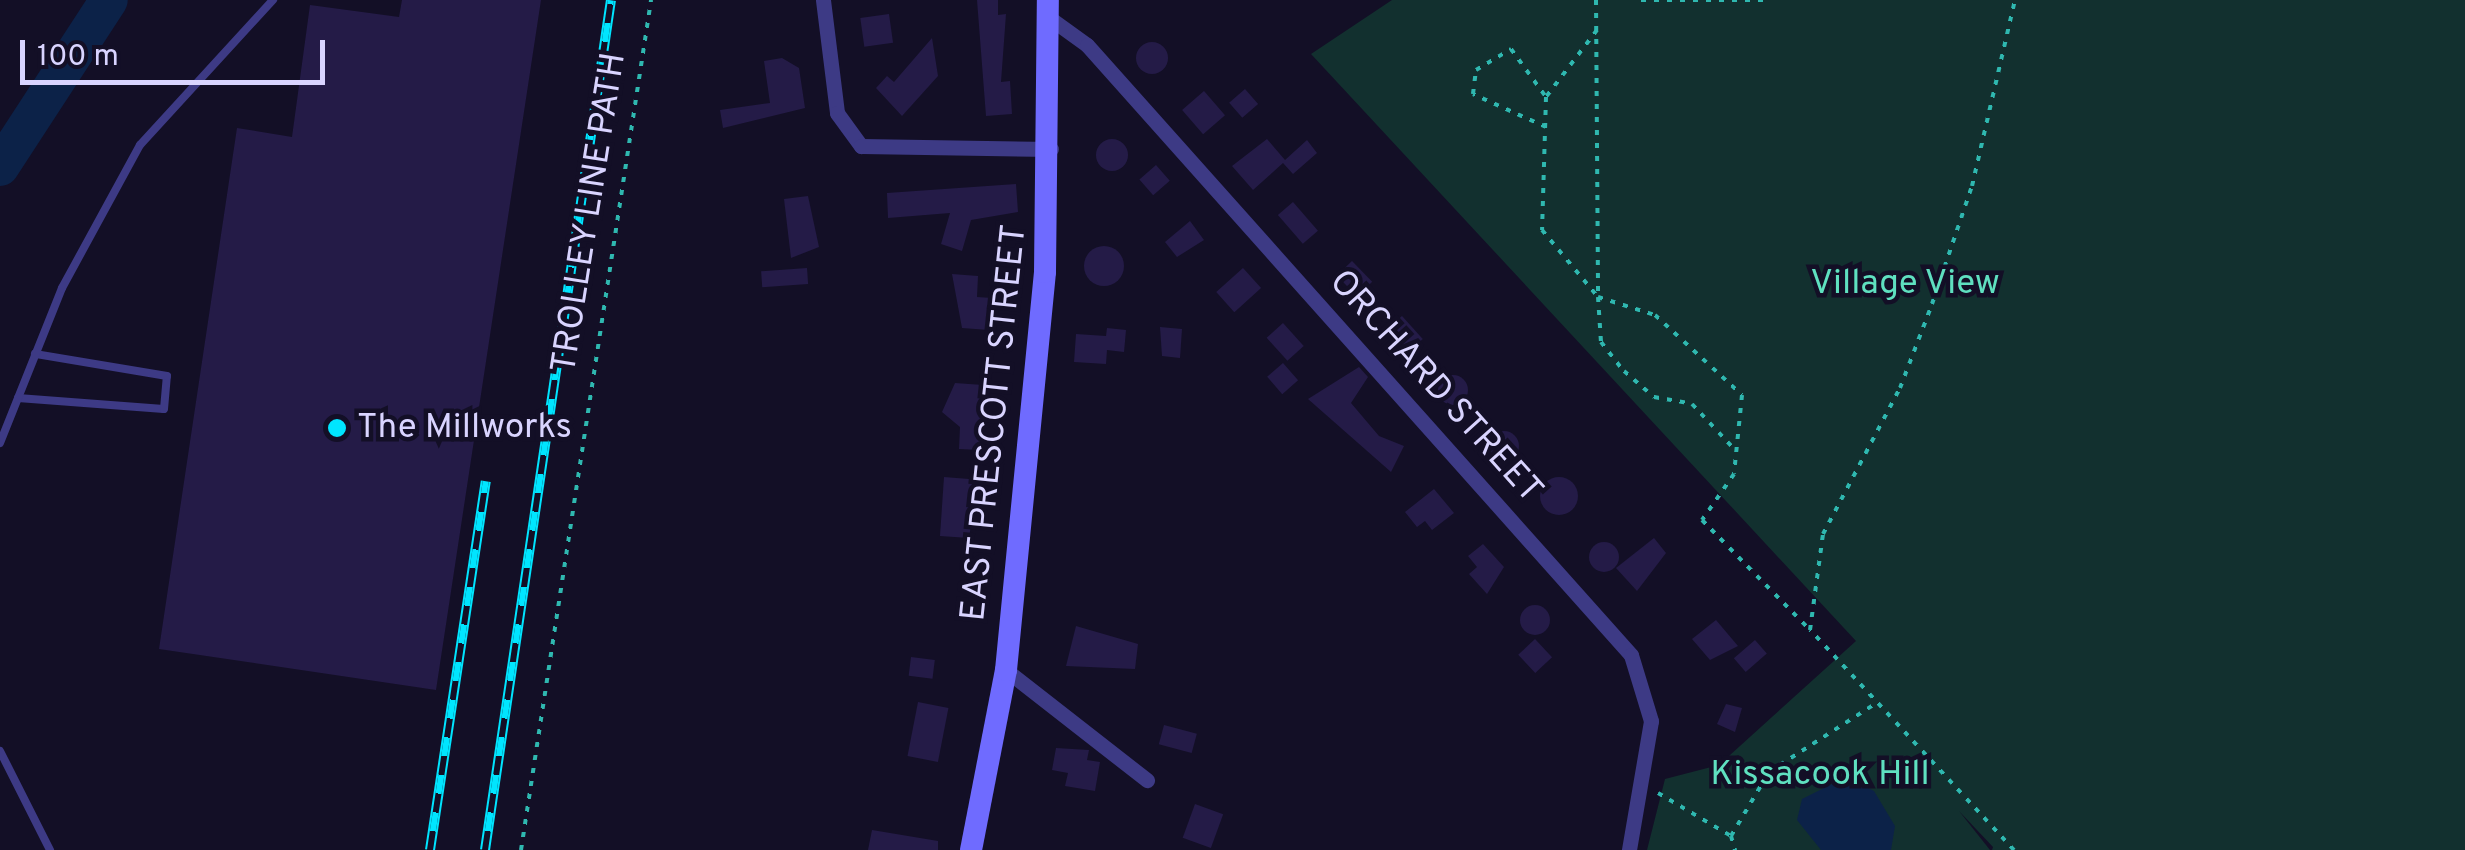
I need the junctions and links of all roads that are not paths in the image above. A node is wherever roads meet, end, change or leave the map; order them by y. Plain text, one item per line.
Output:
1 (273, 0) edge
2 (823, 0) edge
3 (1050, 10) edge
4 (1050, 149) junction
5 (35, 354) junction
6 (18, 398) junction
7 (0, 443) edge
8 (1006, 670) junction
9 (0, 751) edge
10 (1147, 780) dead end
11 (50, 850) edge
12 (971, 850) edge
13 (1629, 850) edge

1 - 5 lane
2 - 4 street
3 - 4 main road, EAST PRESCOTT STREET
3 - 13 street, ORCHARD STREET
4 - 8 main road, EAST PRESCOTT STREET
5 - 6 lane
5 - 6 lane
6 - 7 lane
8 - 10 street
8 - 12 main road, EAST PRESCOTT STREET
9 - 11 lane

